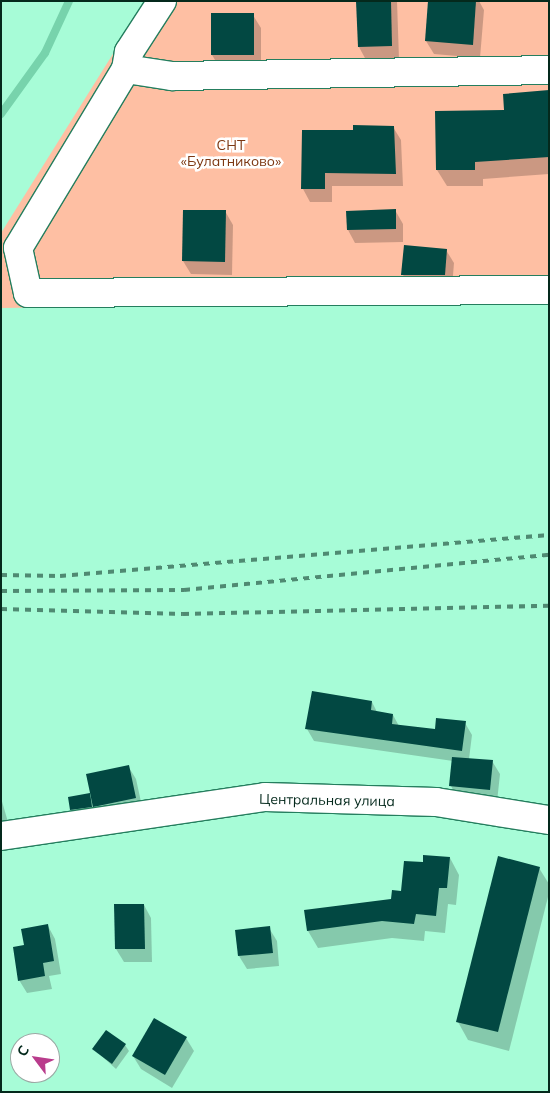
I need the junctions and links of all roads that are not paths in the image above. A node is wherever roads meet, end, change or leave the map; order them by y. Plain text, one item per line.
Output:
1 (162, 1) edge
2 (126, 69) junction
3 (549, 70) edge
4 (549, 290) edge
5 (549, 820) edge
6 (8, 834) edge

1 - 2 street
2 - 3 street
2 - 4 street
5 - 6 street, Центральная улица

